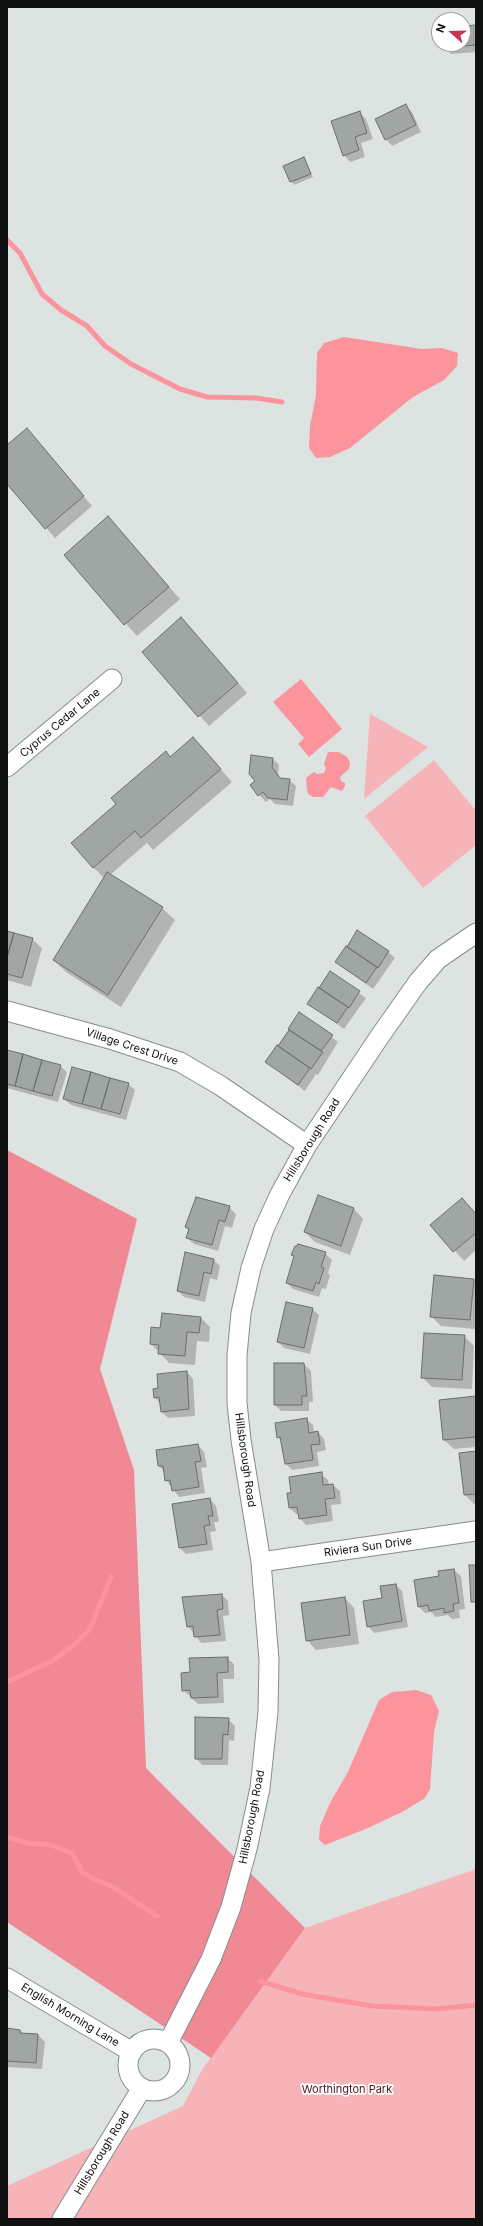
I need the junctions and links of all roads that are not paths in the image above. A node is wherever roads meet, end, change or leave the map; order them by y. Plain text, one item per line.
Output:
1 (112, 679) dead end
2 (7, 767) edge
3 (476, 933) edge
4 (7, 1011) edge
5 (307, 1145) junction
6 (476, 1531) edge
7 (261, 1562) junction
8 (7, 1978) edge
9 (168, 2043) junction
10 (132, 2052) junction
11 (142, 2088) junction
12 (62, 2219) edge

1 - 2 street, Cyprus Cedar Lane
3 - 5 street, Hillsborough Road
4 - 5 street, Village Crest Drive
5 - 7 street, Hillsborough Road
6 - 7 street, Riviera Sun Drive
7 - 9 street, Hillsborough Road
8 - 10 street, English Morning Lane
9 - 10 street
9 - 11 street
10 - 11 street
11 - 12 street, Hillsborough Road

